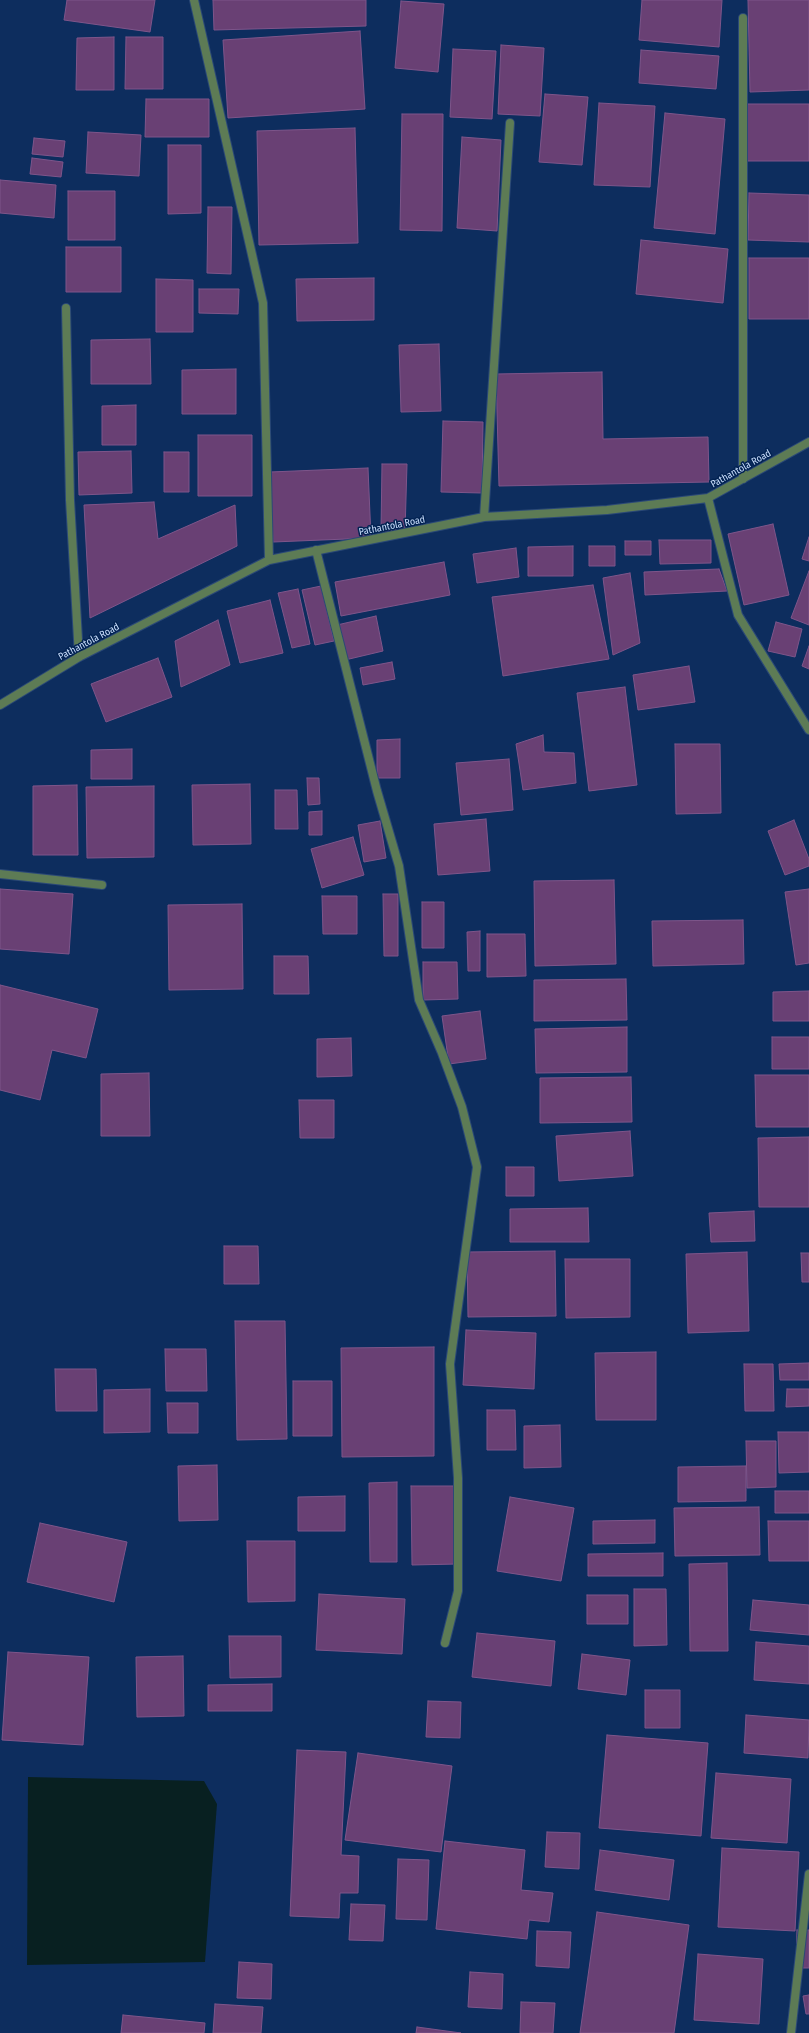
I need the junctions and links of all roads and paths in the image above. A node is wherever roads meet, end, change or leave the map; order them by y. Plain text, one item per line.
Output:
1 (194, 0) edge
2 (743, 18) dead end
3 (510, 123) dead end
4 (66, 308) dead end
5 (809, 442) edge
6 (743, 479) junction
7 (708, 498) junction
8 (484, 517) junction
9 (316, 550) junction
10 (269, 560) junction
11 (79, 657) junction
12 (0, 705) edge
13 (808, 725) edge
14 (0, 874) edge
15 (102, 884) dead end
16 (445, 1643) dead end
17 (809, 1874) edge
18 (791, 2033) edge

1 - 10 street
2 - 6 street
3 - 8 street
4 - 11 street
5 - 6 street, Pathantola Road
6 - 7 street, Pathantola Road
7 - 8 street, Pathantola Road
7 - 13 street
8 - 9 street, Pathantola Road
9 - 10 street, Pathantola Road
9 - 16 street
10 - 11 street, Pathantola Road
11 - 12 street, Pathantola Road
14 - 15 street
17 - 18 street

